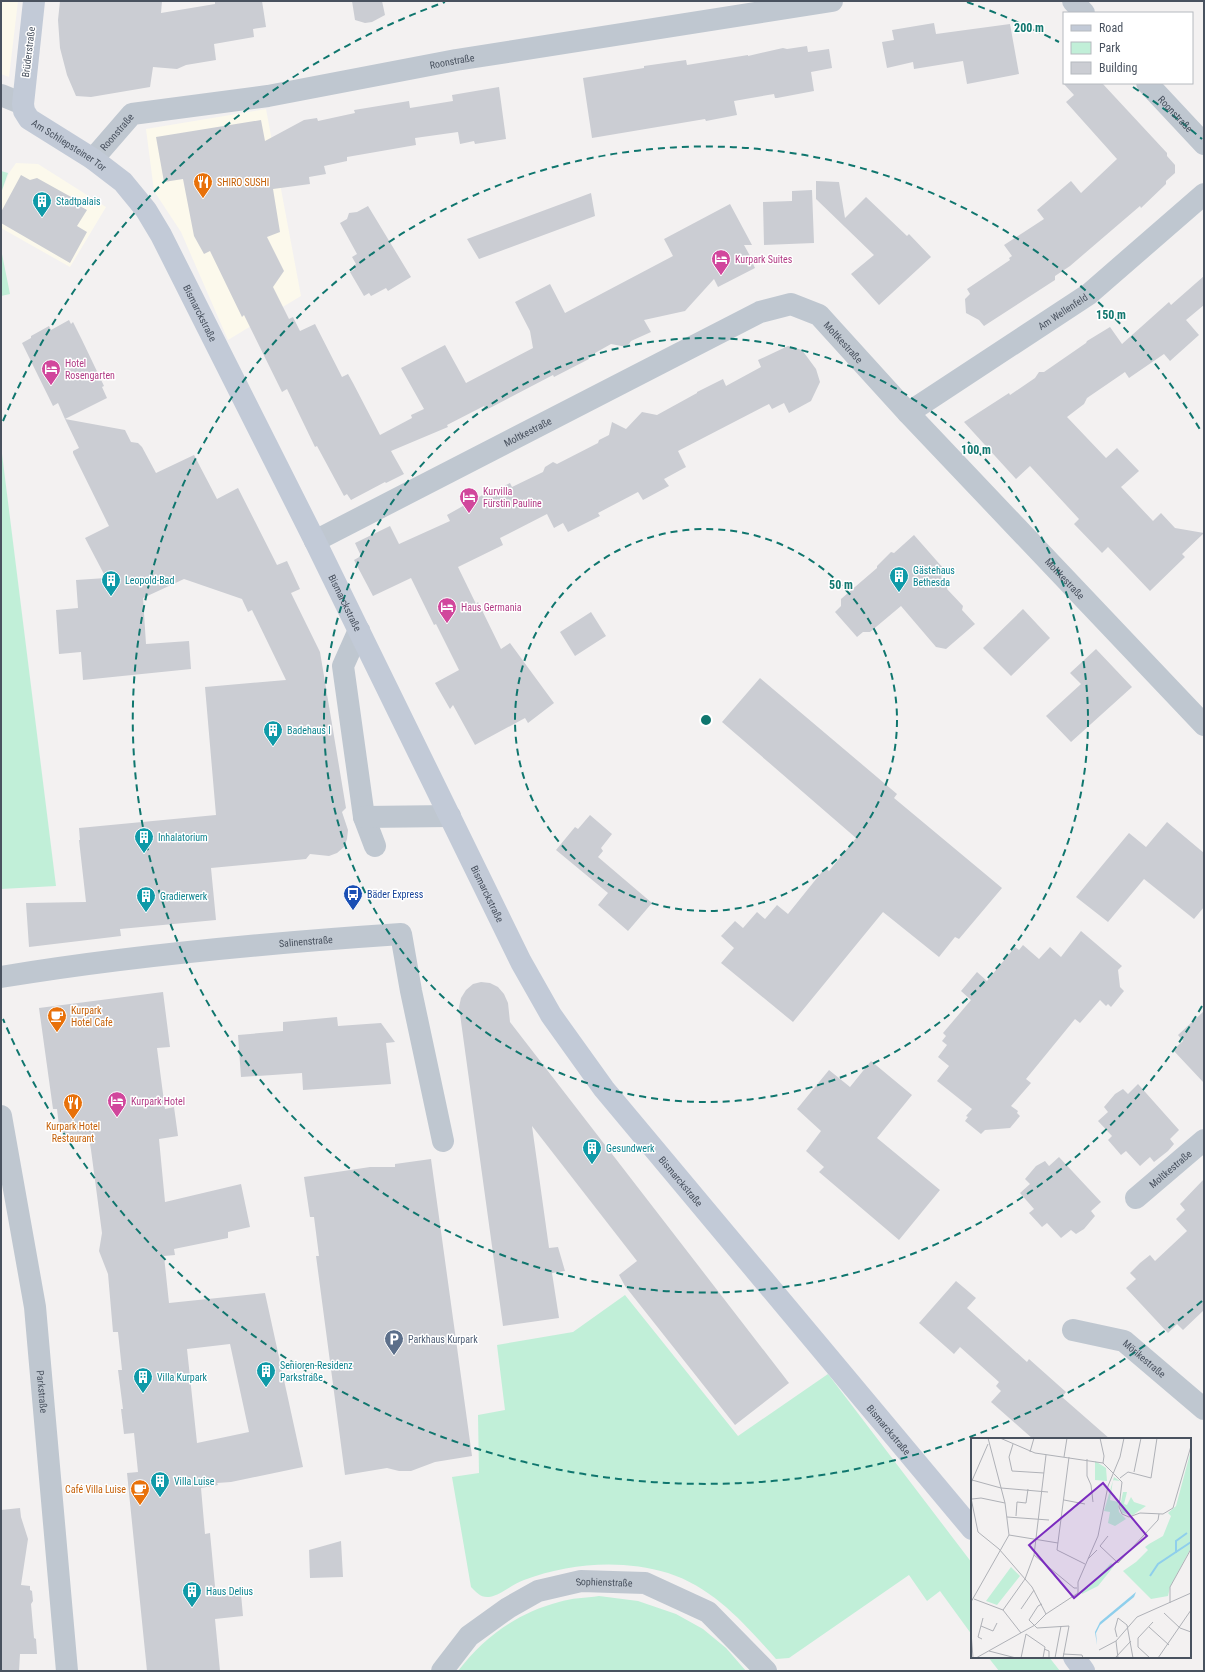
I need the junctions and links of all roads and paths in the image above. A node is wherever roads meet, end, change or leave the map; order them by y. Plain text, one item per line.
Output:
1 (34, 1) edge
2 (832, 1) edge
3 (1073, 1) edge
4 (1083, 12) edge
5 (1148, 84) edge
6 (1, 95) edge
7 (23, 104) junction
8 (1204, 144) edge
9 (93, 159) junction
10 (123, 182) joint
11 (1204, 194) edge
12 (908, 413) junction
13 (315, 541) junction
14 (359, 630) junction
15 (1204, 725) edge
16 (450, 816) junction
17 (364, 817) junction
18 (375, 846) dead end
19 (1, 977) edge
20 (1, 1116) edge
21 (1204, 1140) edge
22 (443, 1141) dead end
23 (1136, 1198) dead end
24 (1073, 1330) dead end
25 (1204, 1409) edge
26 (971, 1528) edge
27 (1075, 1658) edge
28 (67, 1671) edge
29 (442, 1671) edge
30 (766, 1671) edge
31 (1084, 1671) edge

1 - 7 main road, Brüderstraße
2 - 9 street, Roonstraße
3 - 4 street
5 - 8 street, Roonstraße
6 - 7 street
7 - 9 main road, Am Schliepsteiner Tor
9 - 10 main road, Am Schliepsteiner Tor
10 - 13 main road, Bismarckstraße
11 - 12 street, Am Wellenfeld
12 - 13 street, Moltkestraße
12 - 15 street, Moltkestraße
13 - 14 main road, Bismarckstraße
14 - 16 main road, Bismarckstraße
14 - 17 street
16 - 17 street
16 - 26 main road, Bismarckstraße
17 - 18 street
19 - 22 street, Salinenstraße
20 - 28 street, Parkstraße
21 - 23 street, Moltkestraße
24 - 25 street, Mörikestraße
27 - 31 main road
29 - 30 street, Sophienstraße

